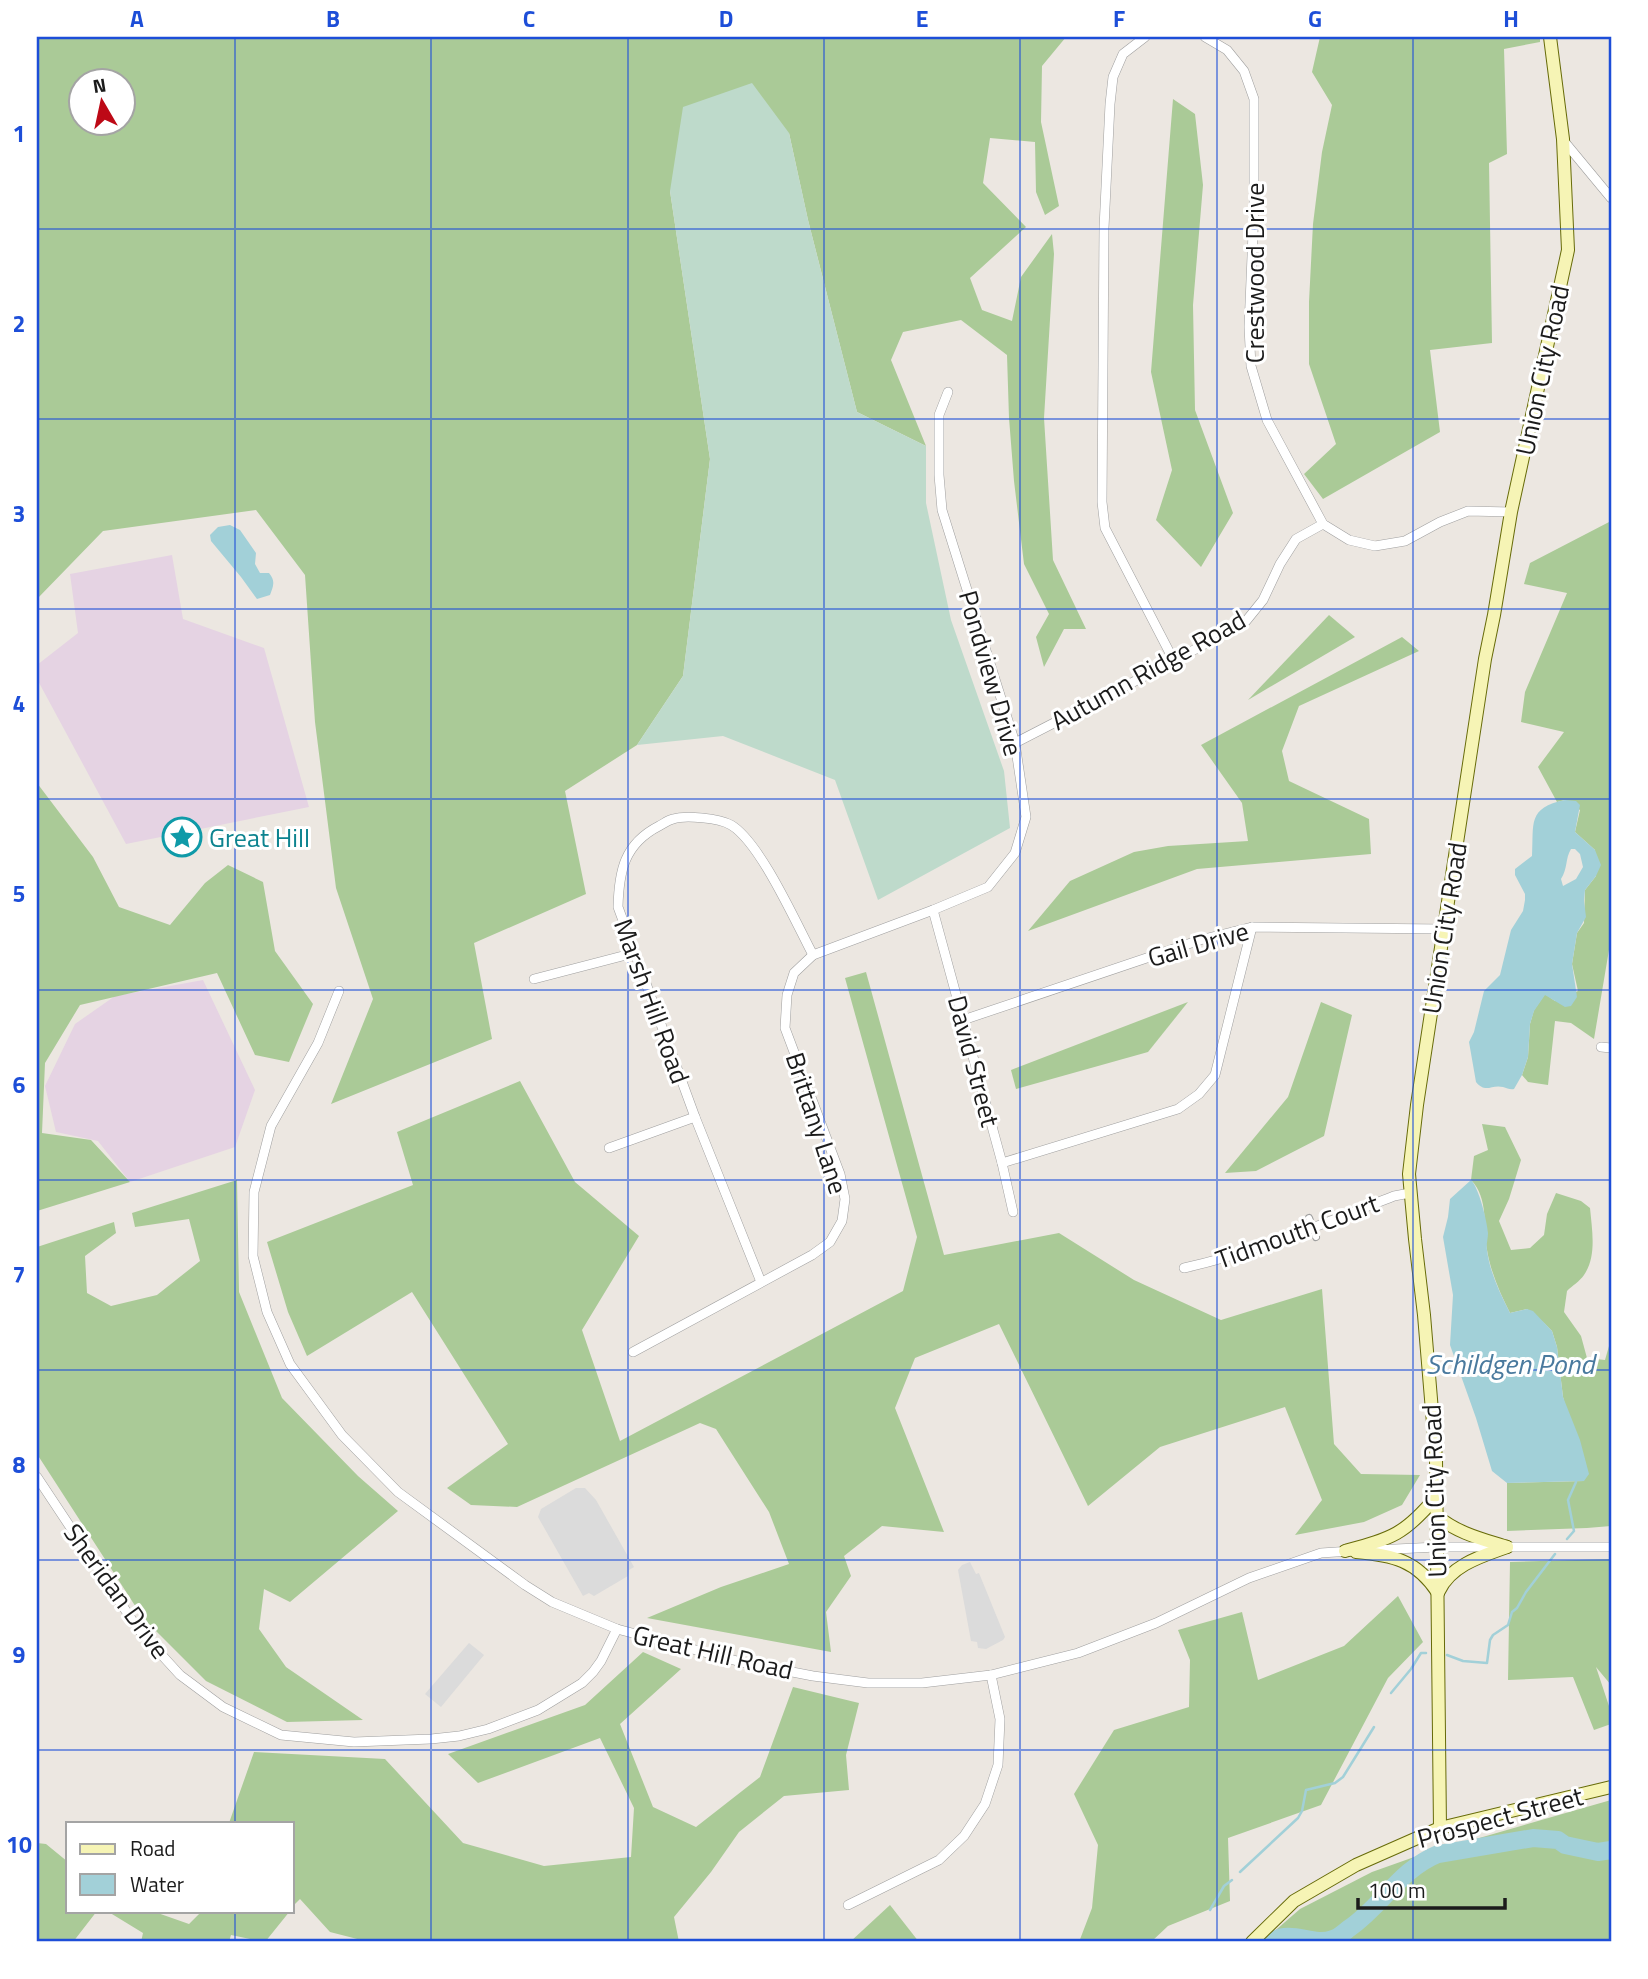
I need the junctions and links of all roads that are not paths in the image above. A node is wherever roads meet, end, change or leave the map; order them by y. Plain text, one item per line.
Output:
1 (1145, 37) edge
2 (1205, 37) edge
3 (1550, 37) edge
4 (1563, 139) junction
5 (1611, 198) edge
6 (948, 392) dead end
7 (1511, 512) junction
8 (1323, 524) junction
9 (1174, 662) junction
10 (1015, 743) junction
11 (933, 910) junction
12 (1252, 927) junction
13 (1444, 929) junction
14 (634, 953) junction
15 (813, 955) junction
16 (534, 979) dead end
17 (339, 991) dead end
18 (963, 1020) junction
19 (1601, 1047) dead end
20 (1611, 1048) edge
21 (695, 1117) junction
22 (609, 1148) dead end
23 (1002, 1163) junction
24 (1410, 1193) junction
25 (1013, 1212) dead end
26 (1309, 1218) dead end
27 (1314, 1232) junction
28 (1184, 1268) dead end
29 (761, 1282) junction
30 (633, 1352) dead end
31 (37, 1476) edge
32 (1436, 1497) junction
33 (1437, 1516) junction
34 (1611, 1546) edge
35 (1437, 1547) junction
36 (1507, 1547) junction
37 (1345, 1551) junction
38 (1438, 1592) junction
39 (617, 1629) junction
40 (991, 1675) junction
41 (1611, 1787) edge
42 (1440, 1828) junction
43 (848, 1905) dead end
44 (1252, 1942) edge

1 - 9 street
2 - 8 street, Crestwood Drive
3 - 4 main road, Union City Road
4 - 5 street
4 - 7 main road, Union City Road
6 - 10 street, Pondview Drive
7 - 8 street
7 - 13 main road, Union City Road
8 - 9 street, Autumn Ridge Road
9 - 10 street, Autumn Ridge Road
10 - 11 street, Pondview Drive
11 - 15 street
11 - 18 street, David Street
12 - 13 street, Gail Drive
12 - 18 street, Gail Drive
12 - 23 street
13 - 24 main road, Union City Road
14 - 15 street, Marsh Hill Road
14 - 16 street
14 - 21 street, Marsh Hill Road
15 - 29 street, Brittany Lane
17 - 39 street, Great Hill Road
18 - 23 street, David Street
19 - 20 street
21 - 22 street
21 - 29 street, Marsh Hill Road
23 - 25 street, David Street
24 - 27 street, Tidmouth Court
24 - 32 main road, Union City Road
26 - 27 street
27 - 28 street, Tidmouth Court
29 - 30 street, Brittany Lane
31 - 39 street, Sheridan Drive
32 - 33 main road, Union City Road
32 - 37 main road
33 - 35 main road, Union City Road
33 - 36 main road
34 - 36 street, Great Hill Road
35 - 36 street, Great Hill Road
35 - 37 street, Great Hill Road
35 - 38 main road, Union City Road
36 - 38 main road
37 - 38 main road
37 - 40 street, Great Hill Road
38 - 42 main road, Union City Road
39 - 40 street, Great Hill Road
40 - 43 street
41 - 42 main road, Prospect Street
42 - 44 main road, Prospect Street

